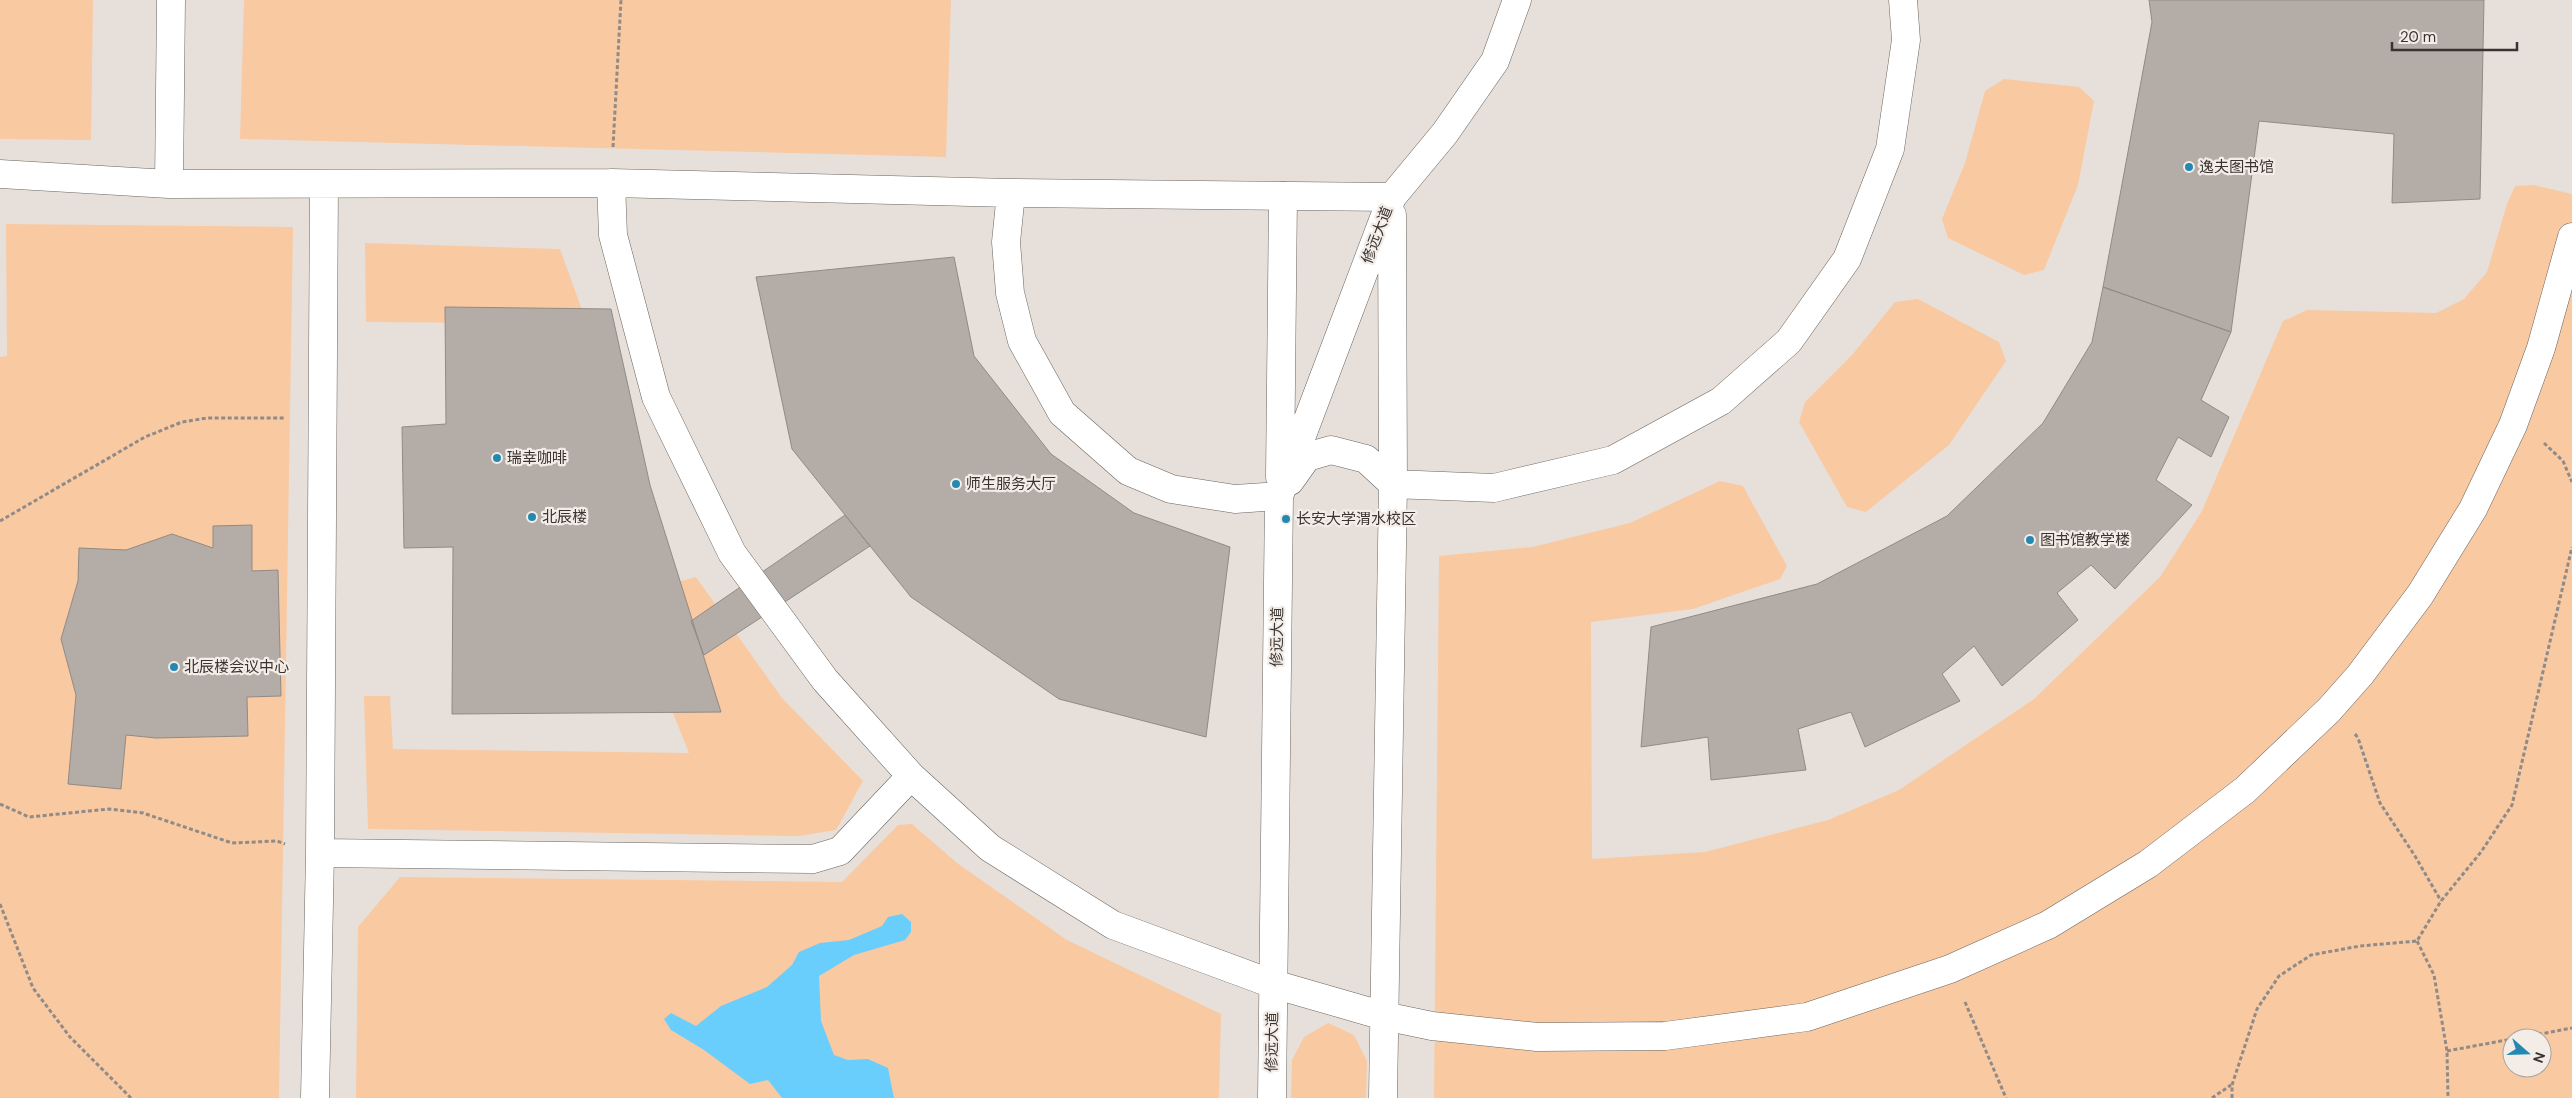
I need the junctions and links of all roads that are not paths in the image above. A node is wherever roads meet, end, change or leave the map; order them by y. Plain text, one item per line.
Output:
1 (171, 0) edge
2 (1517, 0) edge
3 (1903, 0) edge
4 (0, 174) edge
5 (611, 183) junction
6 (169, 184) junction
7 (324, 184) junction
8 (1011, 193) junction
9 (1283, 196) junction
10 (1392, 197) junction
11 (2572, 237) edge
12 (1393, 484) junction
13 (1279, 496) junction
14 (911, 776) junction
15 (320, 852) junction
16 (1273, 984) junction
17 (1384, 1016) junction
18 (316, 1098) edge
19 (1272, 1098) edge
20 (1384, 1098) edge

1 - 6 street
2 - 10 street, 修远大道
3 - 12 street
4 - 6 street
5 - 7 street
5 - 8 street
5 - 14 street
6 - 7 street
7 - 15 street
8 - 9 street
8 - 13 street
9 - 10 street
9 - 13 street
10 - 12 street, 修远大道
10 - 13 street, 修远大道
11 - 17 street
12 - 13 street
12 - 17 street, 修远大道
13 - 16 street, 修远大道
14 - 15 street
14 - 16 street
15 - 18 street
16 - 17 street
16 - 19 street, 修远大道
17 - 20 street, 修远大道

